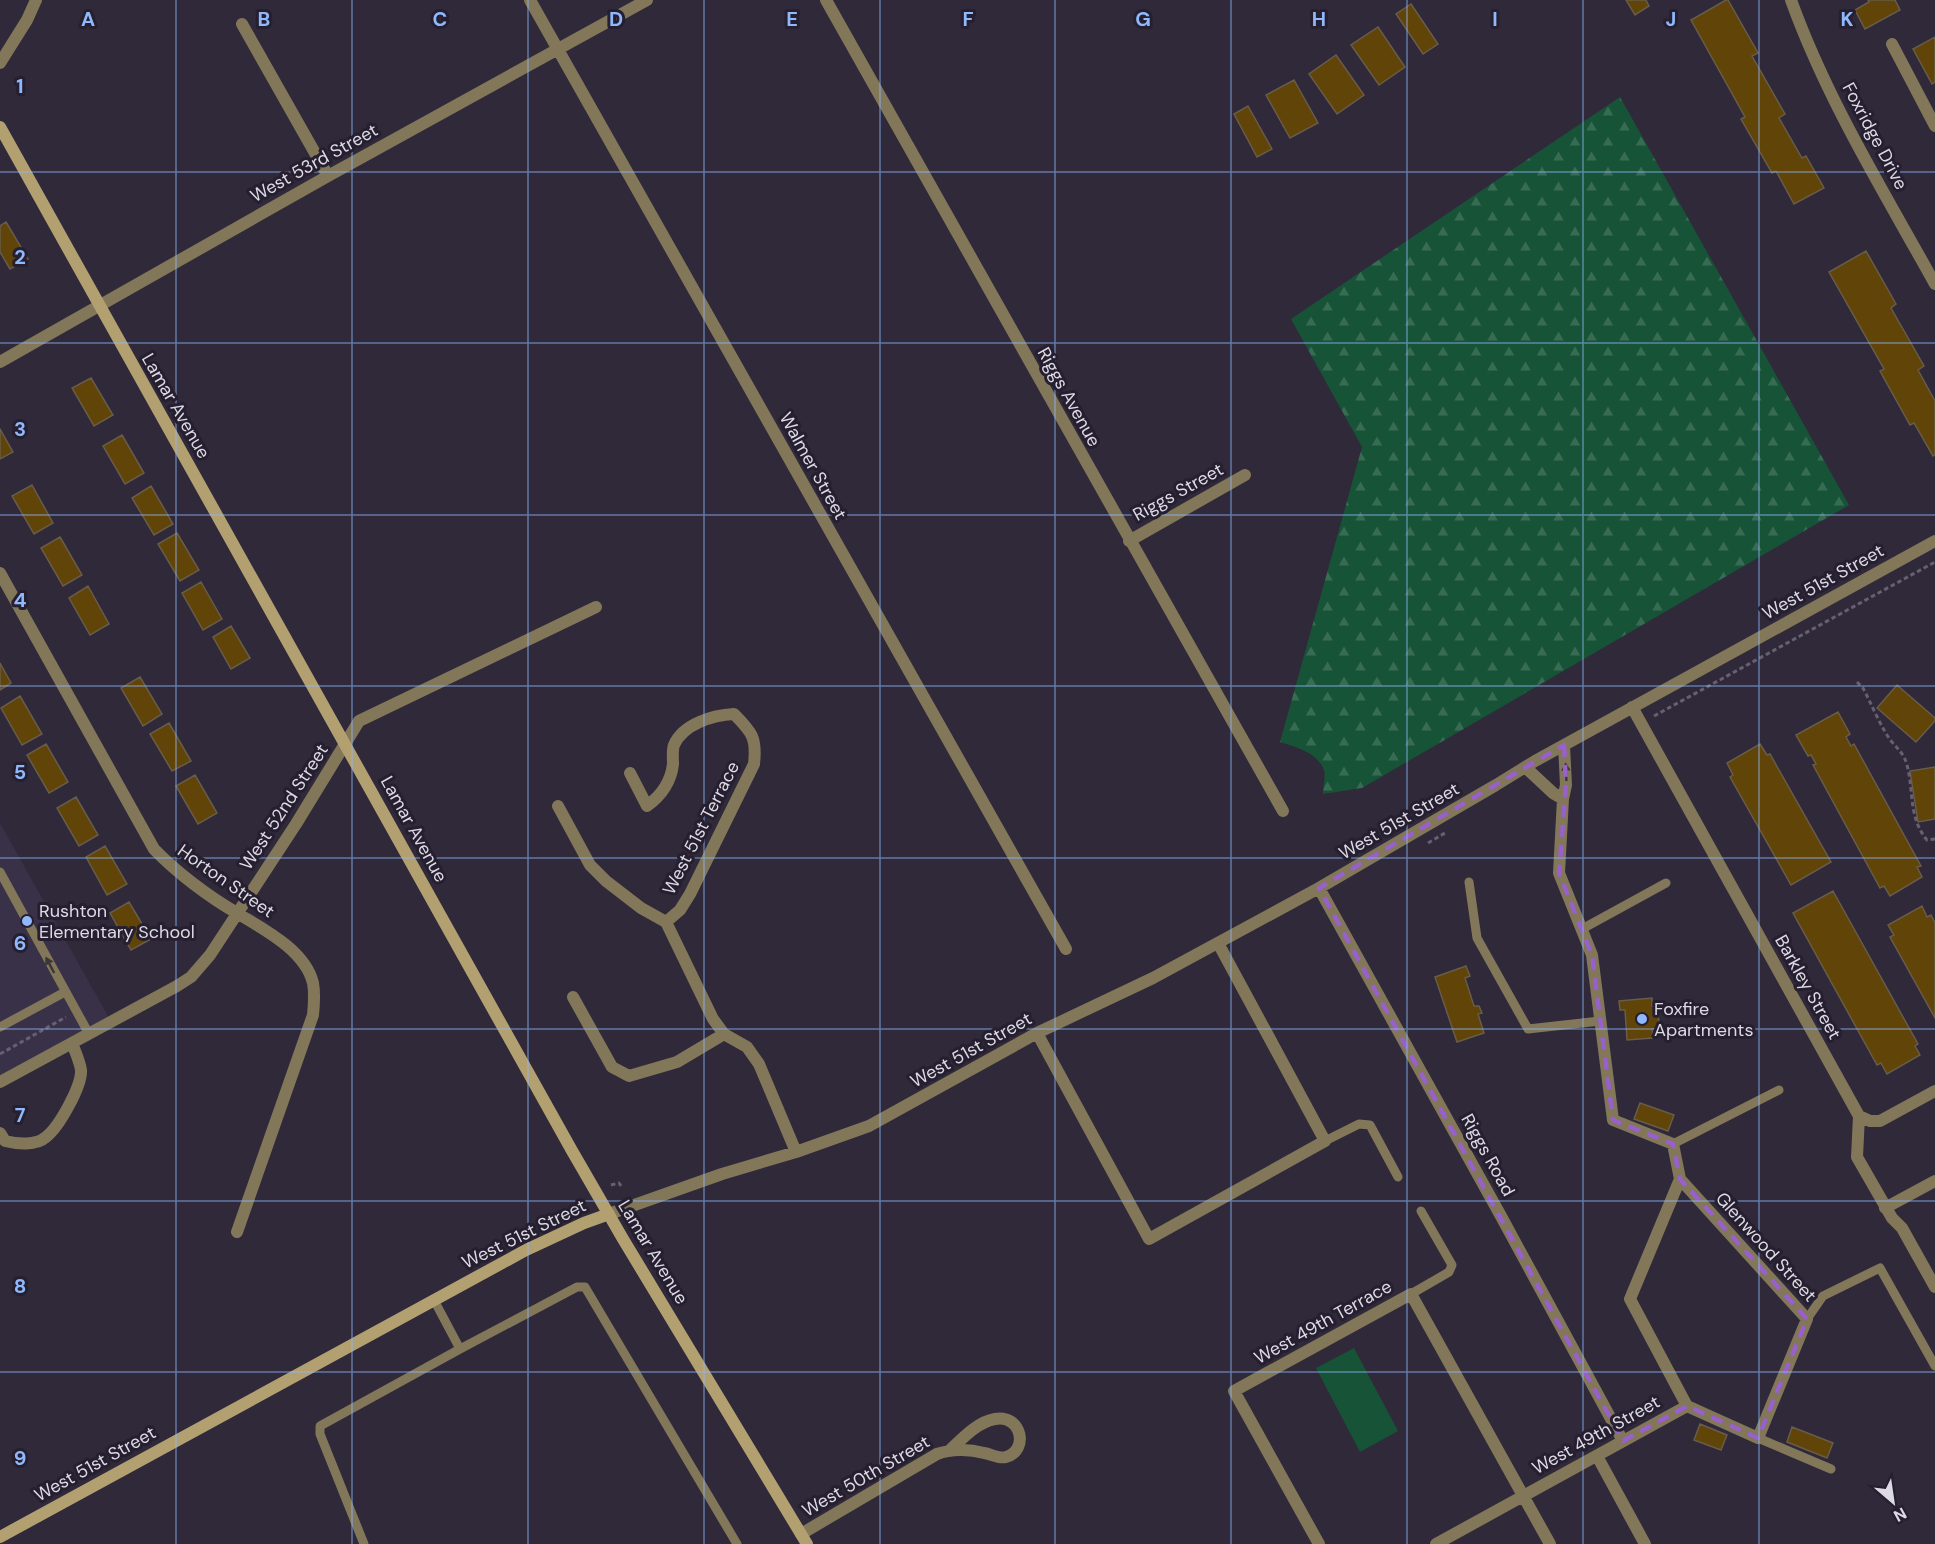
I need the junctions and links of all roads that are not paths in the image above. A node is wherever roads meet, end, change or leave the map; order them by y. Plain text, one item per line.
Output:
1 (36, 0) edge
2 (530, 0) edge
3 (647, 0) edge
4 (826, 0) edge
5 (1791, 0) edge
6 (242, 24) dead end
7 (1892, 44) dead end
8 (557, 49) junction
9 (0, 63) edge
10 (1933, 122) edge
11 (0, 126) edge
12 (328, 176) junction
13 (1935, 284) edge
14 (98, 305) junction
15 (0, 362) edge
16 (1245, 475) dead end
17 (1129, 541) junction
18 (1935, 541) edge
19 (0, 573) edge
20 (596, 607) dead end
21 (1632, 707) junction
22 (346, 744) junction
23 (1564, 745) junction
24 (1525, 766) junction
25 (630, 773) dead end
26 (1563, 799) junction
27 (558, 806) dead end
28 (1283, 811) dead end
29 (0, 872) edge
30 (1469, 882) dead end
31 (1666, 883) dead end
32 (1319, 888) junction
33 (236, 913) junction
34 (666, 922) junction
35 (1582, 929) junction
36 (1218, 943) junction
37 (1066, 949) dead end
38 (65, 992) junction
39 (573, 997) dead end
40 (1600, 1021) junction
41 (0, 1027) edge
42 (89, 1034) junction
43 (724, 1034) junction
44 (1036, 1034) junction
45 (72, 1043) junction
46 (0, 1082) edge
47 (1779, 1090) dead end
48 (1935, 1091) edge
49 (1859, 1116) junction
50 (0, 1133) edge
51 (1325, 1141) junction
52 (1673, 1144) junction
53 (796, 1152) junction
54 (1398, 1177) dead end
55 (1680, 1179) junction
56 (1935, 1180) edge
57 (1885, 1208) junction
58 (1421, 1211) dead end
59 (609, 1214) junction
60 (237, 1232) dead end
61 (1935, 1287) edge
62 (1411, 1294) junction
63 (434, 1300) junction
64 (1807, 1319) junction
65 (460, 1349) junction
66 (1935, 1366) edge
67 (1687, 1406) junction
68 (1758, 1438) junction
69 (1623, 1441) junction
70 (949, 1451) junction
71 (1597, 1456) junction
72 (1831, 1469) dead end
73 (1523, 1496) junction
74 (0, 1537) edge
75 (804, 1539) edge
76 (364, 1544) edge
77 (737, 1544) edge
78 (1319, 1544) edge
79 (1436, 1544) edge
80 (1550, 1544) edge
81 (1645, 1544) edge

1 - 9 street
2 - 8 street, Walmer Street
3 - 8 street, West 53rd Street
4 - 17 street, Riggs Avenue
5 - 13 street, Foxridge Drive
6 - 12 street
7 - 10 street
8 - 12 street, West 53rd Street
8 - 37 street, Walmer Street
11 - 14 street, Lamar Avenue
12 - 14 street, West 53rd Street
14 - 15 street, West 53rd Street
14 - 22 street, Lamar Avenue
16 - 17 street, Riggs Street
17 - 28 street, Riggs Avenue
18 - 21 street, West 51st Street
19 - 33 street, Horton Street
20 - 22 street, West 52nd Street
21 - 23 street, West 51st Street
21 - 49 street, Barkley Street
22 - 33 street, West 52nd Street
22 - 59 street, Lamar Avenue
23 - 24 street, West 51st Street
26 -> 23 street
24 - 26 street
24 - 32 street, West 51st Street
25 - 34 street, West 51st Terrace
26 - 35 street
27 - 34 street
38 -> 29 lane
30 - 40 lane
31 - 35 lane
32 - 36 street, West 51st Street
32 - 69 street, Riggs Road
33 - 42 street, West 52nd Street
33 - 60 street, Horton Street
34 - 43 street
35 - 40 street
36 - 44 street, West 51st Street
36 - 51 street
38 - 41 lane
38 - 42 lane
39 - 43 street
40 - 52 street
42 - 45 street, West 52nd Street
43 - 53 street
44 - 51 street
44 - 53 street, West 51st Street
45 - 46 street, West 52nd Street
45 - 50 street
47 - 52 lane
48 - 49 street
49 - 57 street
51 - 54 lane
52 - 55 street
53 - 59 street, West 51st Street
55 - 64 street, Glenwood Street
55 - 67 street
56 - 57 street
57 - 61 street
58 - 62 lane
59 - 63 street, West 51st Street
59 - 75 street, Lamar Avenue
62 - 73 street, West 49th Terrace
62 - 78 street, West 49th Terrace
63 - 65 lane
63 - 74 street, West 51st Street
64 - 66 lane
64 - 68 street, Glenwood Street
65 - 76 lane
65 - 77 lane
67 - 68 street
67 - 69 street, West 49th Street
68 - 72 lane
69 - 71 street, West 49th Street
70 - 70 street, West 50th Street
70 - 75 street, West 50th Street
71 - 73 street, West 49th Street
71 - 81 street
73 - 79 street, West 49th Street
73 - 80 street, West 49th Street

